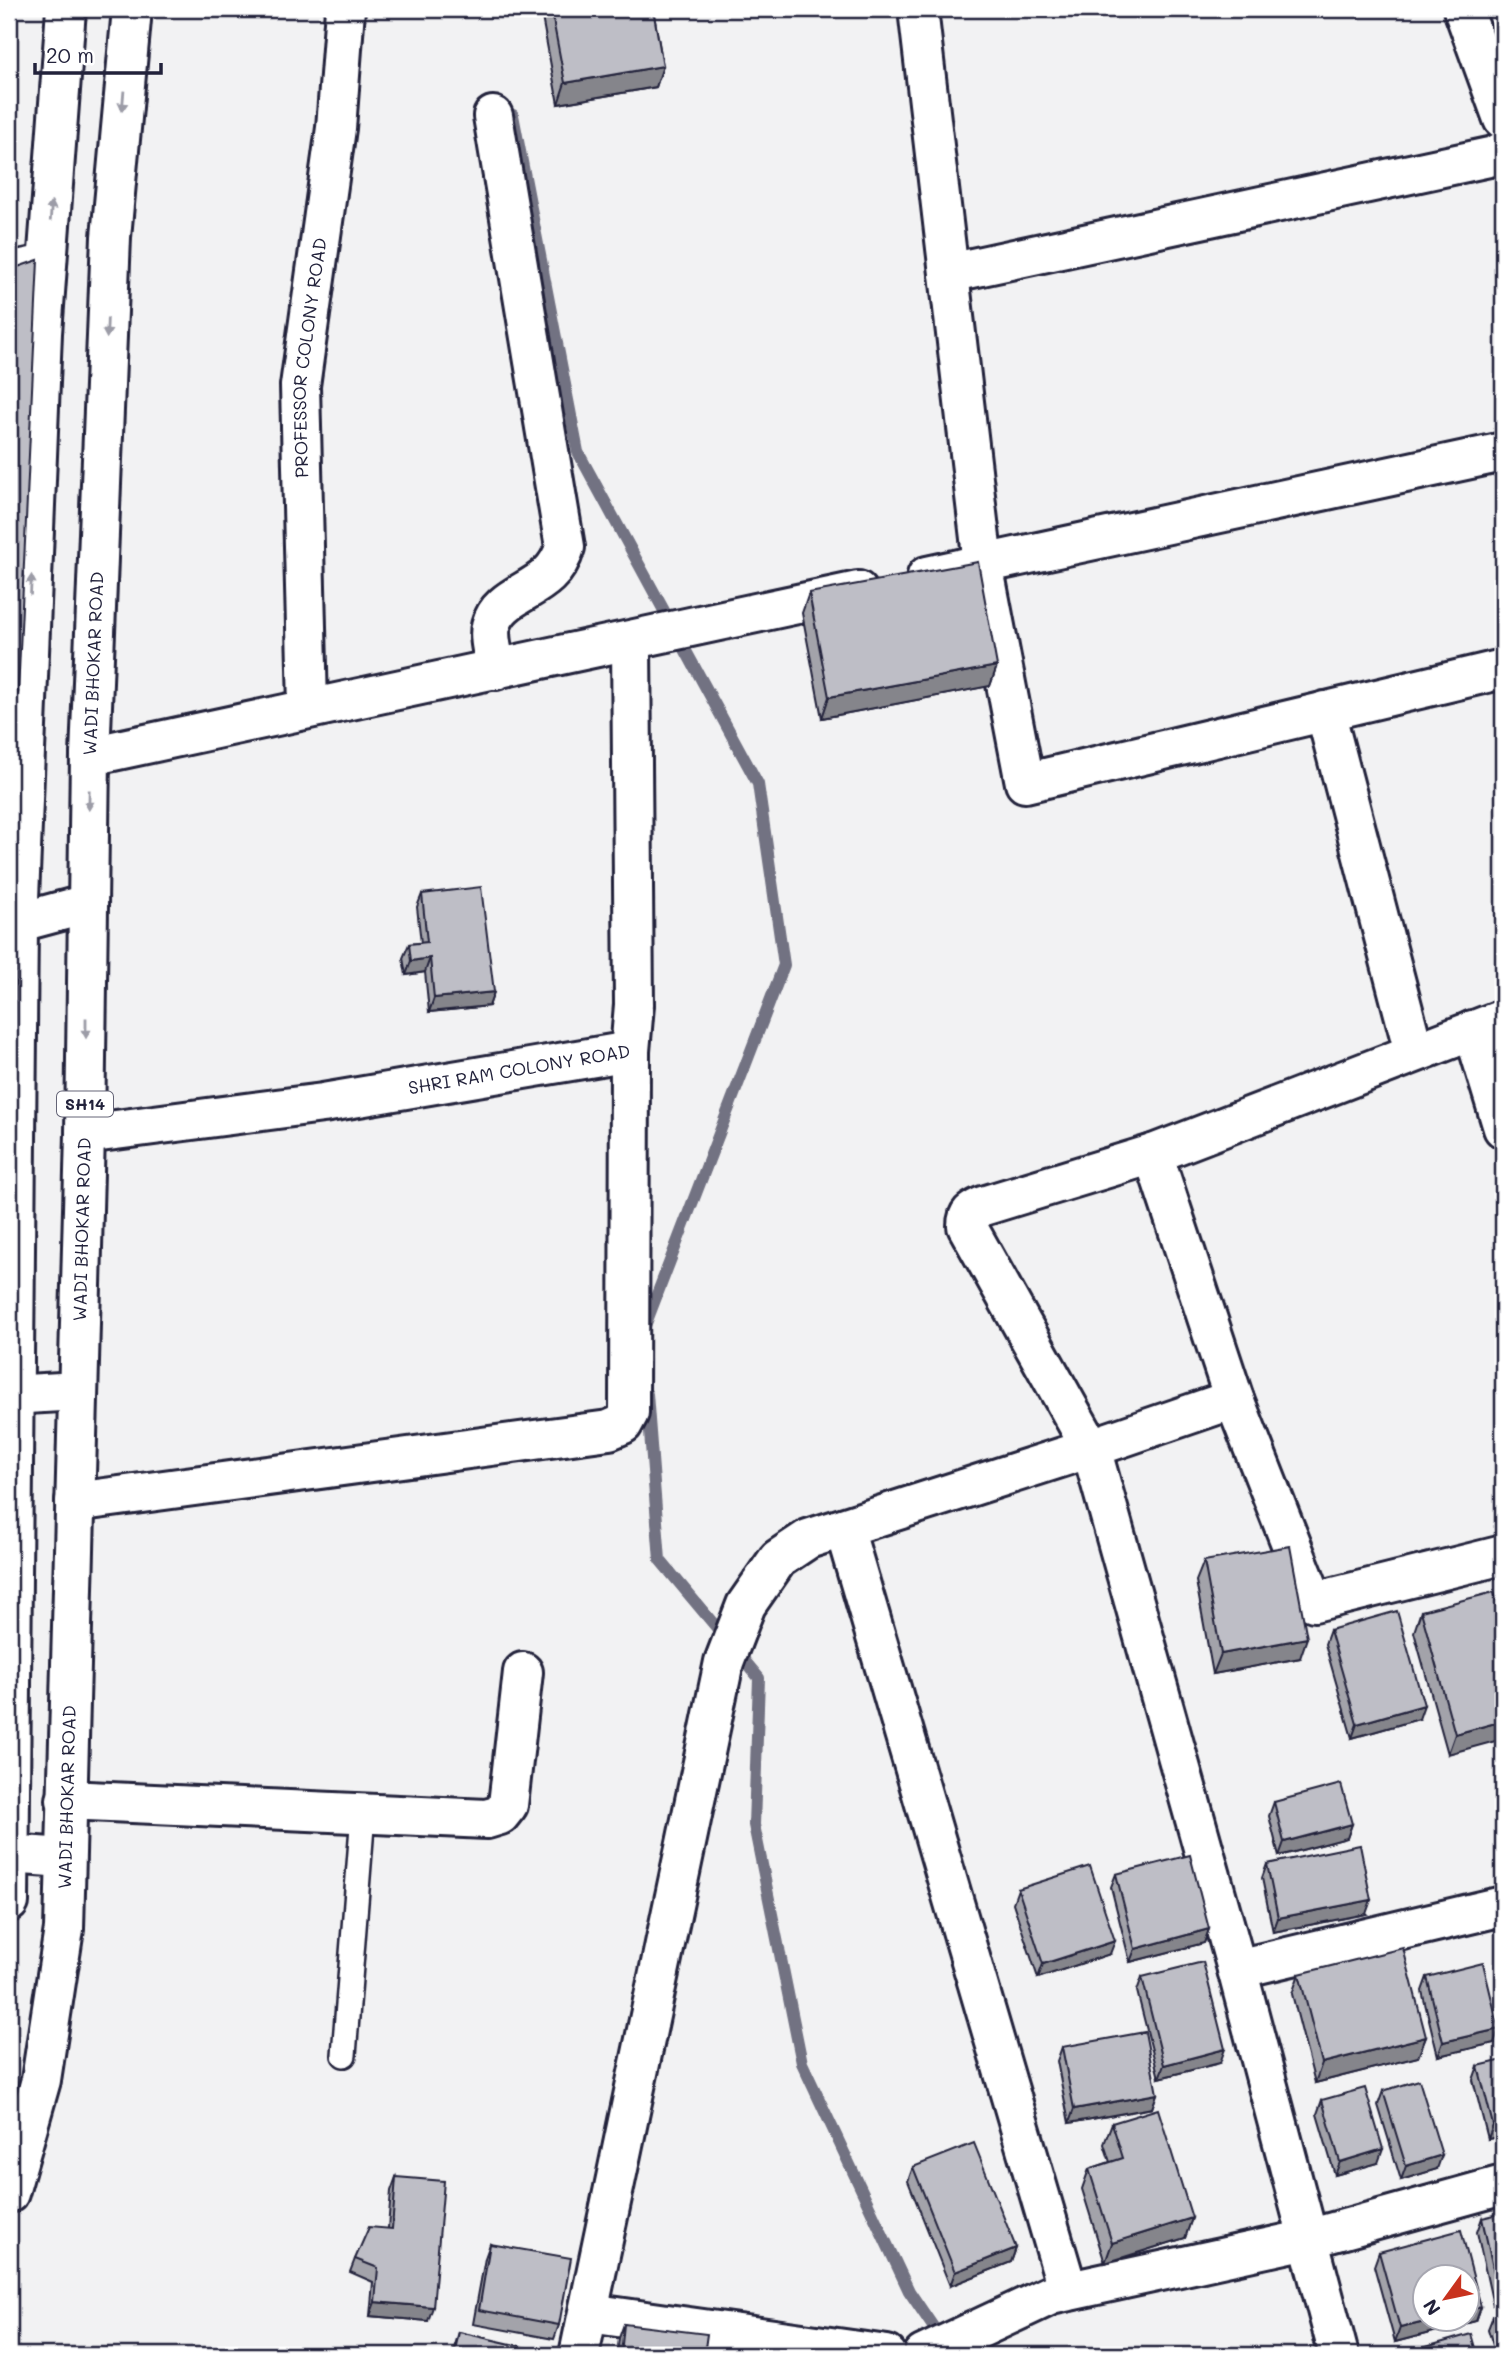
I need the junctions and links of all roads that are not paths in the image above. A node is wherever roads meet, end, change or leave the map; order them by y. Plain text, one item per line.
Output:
1 (66, 9) edge
2 (132, 9) edge
3 (345, 9) edge
4 (918, 9) edge
5 (1463, 9) edge
6 (493, 116) dead end
7 (1503, 119) edge
8 (1503, 150) edge
9 (48, 256) junction
10 (9, 264) edge
11 (949, 274) junction
12 (1503, 452) edge
13 (983, 564) junction
14 (641, 640) junction
15 (1503, 669) edge
16 (496, 670) junction
17 (308, 707) junction
18 (1325, 711) junction
19 (90, 756) junction
20 (87, 904) junction
21 (13, 924) edge
22 (1488, 1024) edge
23 (630, 1051) junction
24 (1414, 1052) junction
25 (1503, 1128) edge
26 (85, 1134) junction
27 (1153, 1154) junction
28 (78, 1391) junction
29 (12, 1395) edge
30 (1234, 1399) junction
31 (1091, 1448) junction
32 (75, 1502) junction
33 (844, 1528) junction
34 (1503, 1555) edge
35 (523, 1672) dead end
36 (66, 1800) junction
37 (363, 1814) junction
38 (10, 1854) edge
39 (65, 1858) junction
40 (9, 1902) edge
41 (1503, 1906) edge
42 (1237, 1969) junction
43 (344, 2055) dead end
44 (1503, 2185) edge
45 (9, 2193) edge
46 (1308, 2239) junction
47 (1068, 2291) junction
48 (589, 2313) junction
49 (579, 2355) edge
50 (887, 2355) edge
51 (923, 2355) edge
52 (1339, 2355) edge

9 -> 1 street
2 -> 19 street, WADI BHOKAR ROAD / SH14
3 - 17 street, PROFESSOR COLONY ROAD
4 - 11 street
5 - 7 street
6 - 16 street
8 - 11 street
9 - 10 lane
21 -> 9 street
11 - 13 street
12 - 13 street
13 - 14 street
13 - 18 street
14 - 16 street
14 - 23 street, SHRI RAM COLONY ROAD
15 - 18 street
16 - 17 street
17 - 19 street
18 - 24 street
19 -> 20 street, WADI BHOKAR ROAD / SH14
20 - 21 street
20 -> 26 street, WADI BHOKAR ROAD / SH14
21 - 29 street
22 - 24 street
22 - 25 street
23 - 26 street, SHRI RAM COLONY ROAD
23 - 32 street
24 - 27 street
26 - 28 street, WADI BHOKAR ROAD / SH14
27 - 30 street
27 - 31 street
28 - 29 street
28 - 32 street, WADI BHOKAR ROAD / SH14
29 - 38 street
30 - 31 street
30 - 34 street
31 - 33 street
31 - 42 street
32 - 36 street, WADI BHOKAR ROAD / SH14
33 - 47 street
33 - 48 street
35 - 37 street
36 - 37 street
36 - 39 street, WADI BHOKAR ROAD / SH14
37 - 43 lane
38 - 39 street
38 - 40 street
39 - 45 street, WADI BHOKAR ROAD / SH14
41 - 42 street
42 - 46 street
44 - 46 street
46 - 47 street
46 - 52 street
47 - 51 street
48 - 49 street
48 - 50 street

